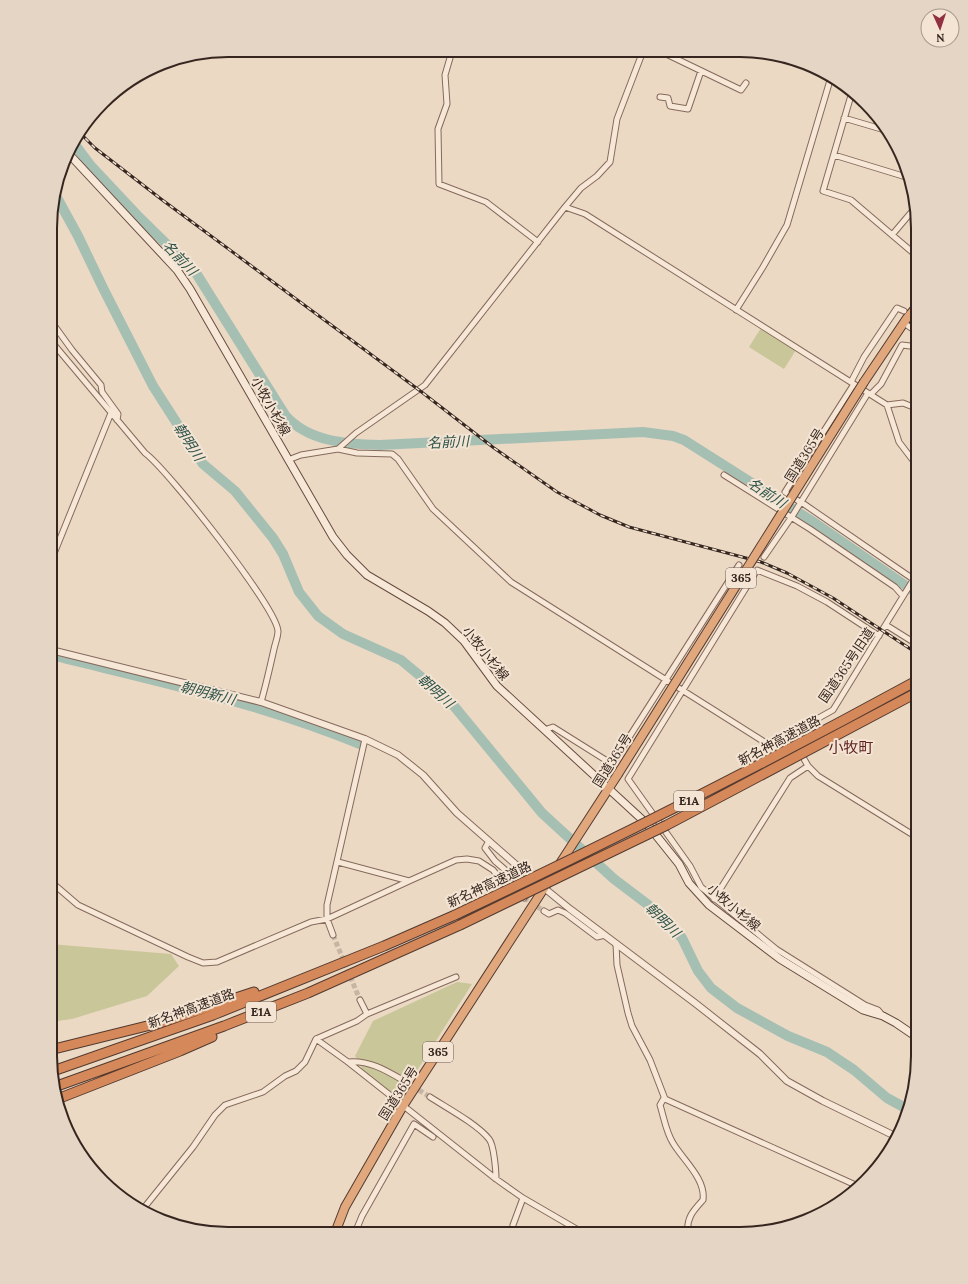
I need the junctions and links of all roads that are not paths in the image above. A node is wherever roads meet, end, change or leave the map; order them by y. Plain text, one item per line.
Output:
1 (450, 57) edge
2 (641, 57) edge
3 (672, 57) edge
4 (701, 71) junction
5 (829, 82) edge
6 (746, 83) dead end
7 (660, 97) dead end
8 (850, 97) edge
9 (844, 118) junction
10 (879, 128) edge
11 (834, 155) junction
12 (72, 157) edge
13 (903, 176) edge
14 (565, 207) junction
15 (911, 213) edge
16 (892, 235) junction
17 (538, 242) junction
18 (911, 251) edge
19 (736, 310) junction
20 (904, 311) dead end
21 (911, 314) edge
22 (904, 323) junction
23 (911, 328) edge
24 (57, 332) edge
25 (911, 346) edge
26 (57, 348) edge
27 (853, 383) junction
28 (870, 394) junction
29 (887, 405) junction
30 (911, 406) edge
31 (111, 413) junction
32 (117, 420) junction
33 (339, 448) junction
34 (911, 458) edge
35 (288, 460) junction
36 (724, 475) dead end
37 (800, 503) junction
38 (792, 516) junction
39 (57, 546) edge
40 (764, 557) dead end
41 (739, 565) dead end
42 (911, 579) edge
43 (911, 583) edge
44 (904, 594) junction
45 (886, 625) junction
46 (879, 636) junction
47 (911, 641) edge
48 (57, 651) edge
49 (666, 680) junction
50 (911, 684) edge
51 (682, 689) junction
52 (911, 696) edge
53 (261, 702) junction
54 (544, 730) junction
55 (790, 734) junction
56 (365, 739) junction
57 (808, 766) junction
58 (609, 788) junction
59 (911, 834) edge
60 (489, 841) junction
61 (338, 862) junction
62 (409, 881) junction
63 (57, 887) edge
64 (545, 888) junction
65 (714, 899) junction
66 (544, 911) tunnel mouth
67 (327, 919) junction
68 (333, 935) tunnel mouth
69 (605, 935) junction
70 (616, 944) junction
71 (384, 946) junction
72 (456, 977) dead end
73 (308, 993) junction
74 (360, 1000) tunnel mouth
75 (367, 1014) junction
76 (884, 1016) junction
77 (911, 1033) edge
78 (316, 1039) junction
79 (57, 1048) edge
80 (348, 1062) junction
81 (57, 1069) edge
82 (406, 1082) tunnel mouth
83 (59, 1085) edge
84 (62, 1097) edge
85 (430, 1097) tunnel mouth
86 (664, 1098) junction
87 (403, 1106) junction
88 (891, 1135) edge
89 (434, 1137) dead end
90 (496, 1179) junction
91 (854, 1184) edge
92 (523, 1198) junction
93 (146, 1206) edge
94 (337, 1227) edge
95 (358, 1227) edge
96 (513, 1227) edge
97 (573, 1227) edge
98 (687, 1227) edge

1 - 17 street
2 - 14 street
3 - 4 street
4 - 6 street
4 - 7 street
5 - 19 street
8 - 9 street
9 - 10 street
9 - 11 street
11 - 13 street
11 - 16 street
12 - 35 main road, 小牧小杉線
14 - 17 street
14 - 19 street
15 - 16 street
16 - 18 street
17 - 33 street
19 - 27 street
20 - 27 street
21 - 22 highway, 国道365号 / 365
22 - 23 street
22 - 58 highway, 国道365号 / 365, bridge
24 - 32 street
25 - 28 street
26 - 31 street
27 - 28 street
27 - 37 street
28 - 29 street
28 - 37 street
29 - 30 street
29 - 34 street
31 - 32 street
31 - 39 street
32 - 53 street
33 - 35 street
33 - 49 street
35 - 54 main road, 小牧小杉線
36 - 38 street
37 - 38 street
37 - 42 street
38 - 40 street
38 - 44 street
41 - 49 street
43 - 44 street, 国道365号旧道
44 - 45 street, 国道365号旧道
45 - 46 street, 国道365号旧道
45 - 47 street
46 - 51 street
46 - 55 street, 国道365号旧道
48 - 53 street
49 - 51 street
49 - 54 street
50 - 71 highway, 新名神高速道路 / E1A, bridge
51 - 55 street, 国道365号旧道
51 - 65 street
52 - 73 highway, 新名神高速道路 / E1A, bridge
53 - 56 street
54 - 58 main road, 小牧小杉線
55 - 57 street
56 - 60 street
56 - 61 street
57 - 59 street
57 - 65 street
58 - 64 highway, 国道365号 / 365, bridge
58 - 76 main road, 小牧小杉線
60 - 62 street
60 - 64 street
61 - 62 street
61 - 67 street
62 - 67 street
63 - 67 street
64 - 69 street
64 - 87 highway, 国道365号 / 365
65 - 76 street
66 - 69 street
67 - 68 street
69 - 70 street
70 - 86 street
70 - 88 street
71 - 79 highway
71 - 81 highway, 新名神高速道路 / E1A
72 - 75 street
73 - 83 highway, 新名神高速道路 / E1A
73 - 84 highway
74 - 75 street
75 - 78 street
76 - 77 main road, 小牧小杉線
78 - 80 street
78 - 93 street
80 - 82 street
80 - 87 street
85 - 90 street
86 - 91 street
86 - 98 street
87 - 90 street
87 - 94 highway, 国道365号 / 365
89 - 95 street
90 - 92 street
92 - 96 street
92 - 97 street

